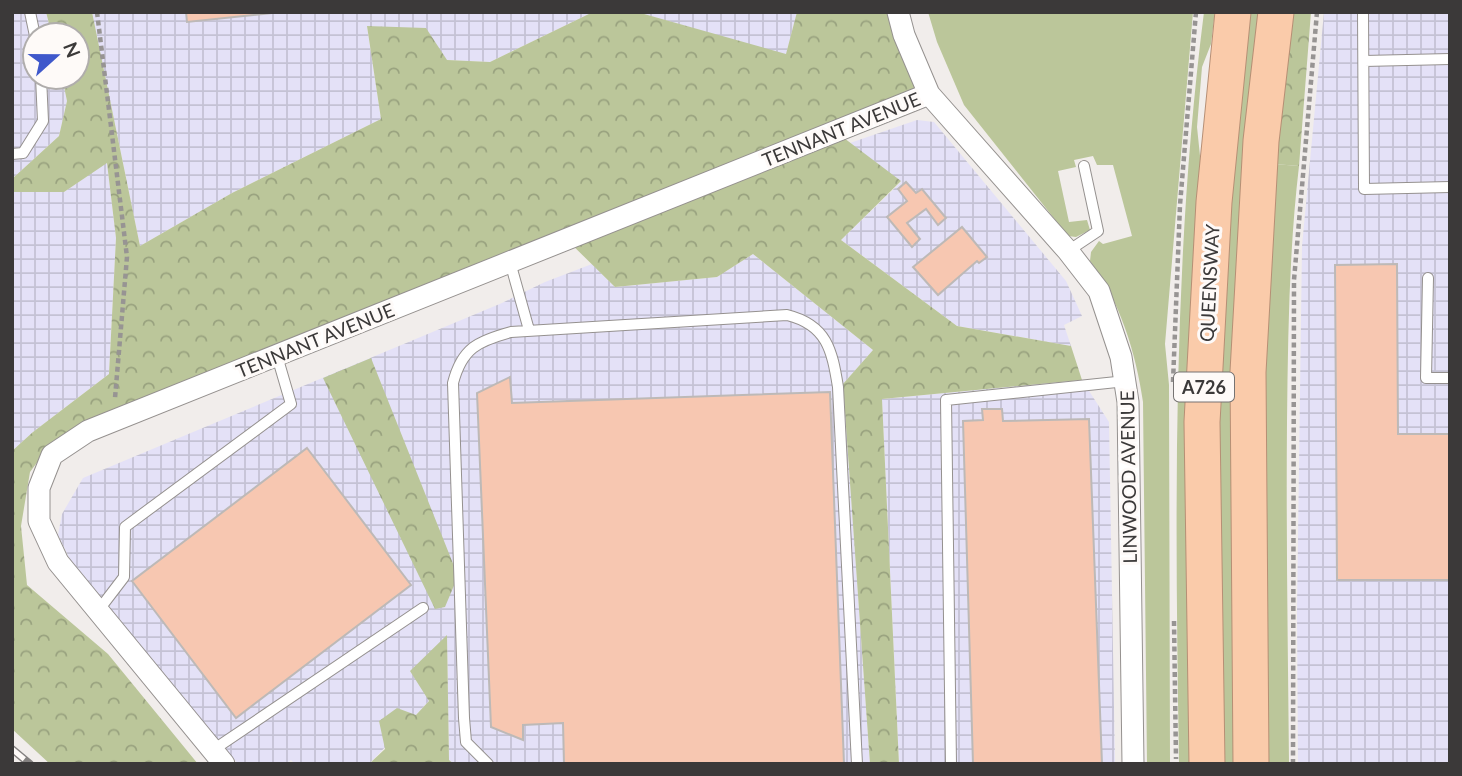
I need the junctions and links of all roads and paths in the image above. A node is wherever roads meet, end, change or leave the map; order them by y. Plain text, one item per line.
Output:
1 (97, 12) edge
2 (898, 12) edge
3 (1233, 12) edge
4 (1276, 12) edge
5 (1317, 12) edge
6 (1363, 12) edge
7 (1450, 59) edge
8 (1364, 61) junction
9 (42, 91) edge
10 (929, 94) junction
11 (12, 155) edge
12 (1084, 166) dead end
13 (1450, 187) edge
14 (1068, 251) junction
15 (510, 262) junction
16 (1428, 278) dead end
17 (529, 330) junction
18 (277, 356) junction
19 (1450, 378) edge
20 (1126, 381) junction
21 (116, 420) junction
22 (423, 608) dead end
23 (98, 611) junction
24 (218, 757) edge
25 (488, 764) edge
26 (857, 764) edge
27 (951, 764) edge
28 (1133, 764) edge
29 (1208, 764) edge
30 (1251, 764) edge
31 (1293, 764) edge

1 - 21 path
2 - 10 street, LINWOOD AVENUE
3 - 29 highway, QUEENSWAY / A726
4 - 30 highway, A726
5 - 31 path
6 - 8 lane
7 - 8 lane
8 - 13 lane
9 - 11 lane
10 - 14 street, LINWOOD AVENUE
10 - 15 street, TENNANT AVENUE
12 - 14 lane
14 - 20 street, LINWOOD AVENUE
15 - 17 lane
15 - 18 street, TENNANT AVENUE
16 - 19 lane
17 - 25 lane
17 - 26 lane
18 - 21 street, TENNANT AVENUE
18 - 23 lane
20 - 27 lane
20 - 28 street, LINWOOD AVENUE
21 - 23 street, TENNANT AVENUE
22 - 24 lane
23 - 24 street, TENNANT AVENUE

